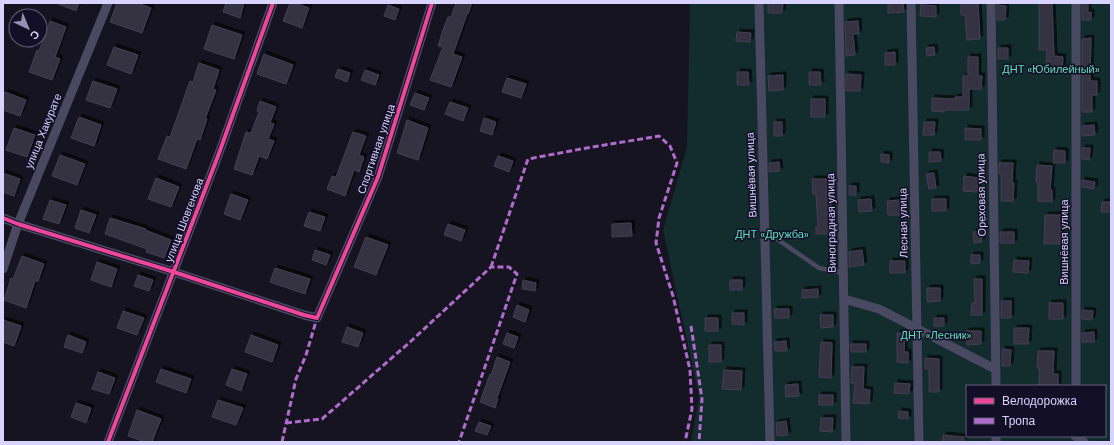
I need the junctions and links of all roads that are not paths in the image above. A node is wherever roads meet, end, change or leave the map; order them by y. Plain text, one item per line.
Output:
1 (108, 3) edge
2 (273, 3) edge
3 (432, 3) edge
4 (759, 3) edge
5 (839, 3) edge
6 (911, 3) edge
7 (991, 3) edge
8 (1076, 3) edge
9 (3, 218) edge
10 (18, 224) junction
11 (764, 230) junction
12 (3, 269) edge
13 (174, 272) junction
14 (844, 273) junction
15 (844, 299) junction
16 (917, 329) junction
17 (995, 370) junction
18 (996, 385) edge
19 (1076, 385) edge
20 (1076, 438) edge
21 (108, 442) edge
22 (770, 442) edge
23 (846, 442) edge
24 (919, 442) edge
25 (1084, 442) edge

1 - 10 street, улица Хакурате
2 - 13 street, улица Шовгенова
3 - 13 street, Спортивная улица
4 - 11 street, Вишнёвая улица
5 - 14 street, Виноградная улица
6 - 16 street, Лесная улица
7 - 17 street, Ореховая улица
8 - 19 street, Вишнёвая улица
9 - 10 street
10 - 12 street, улица Хакурате
10 - 13 street
11 - 14 lane
11 - 22 street, Вишнёвая улица
13 - 21 street, улица Шовгенова
14 - 15 street, Виноградная улица
15 - 16 street
15 - 23 street, Виноградная улица
16 - 17 street
16 - 24 street, Лесная улица
17 - 18 street, Ореховая улица
20 - 25 street

